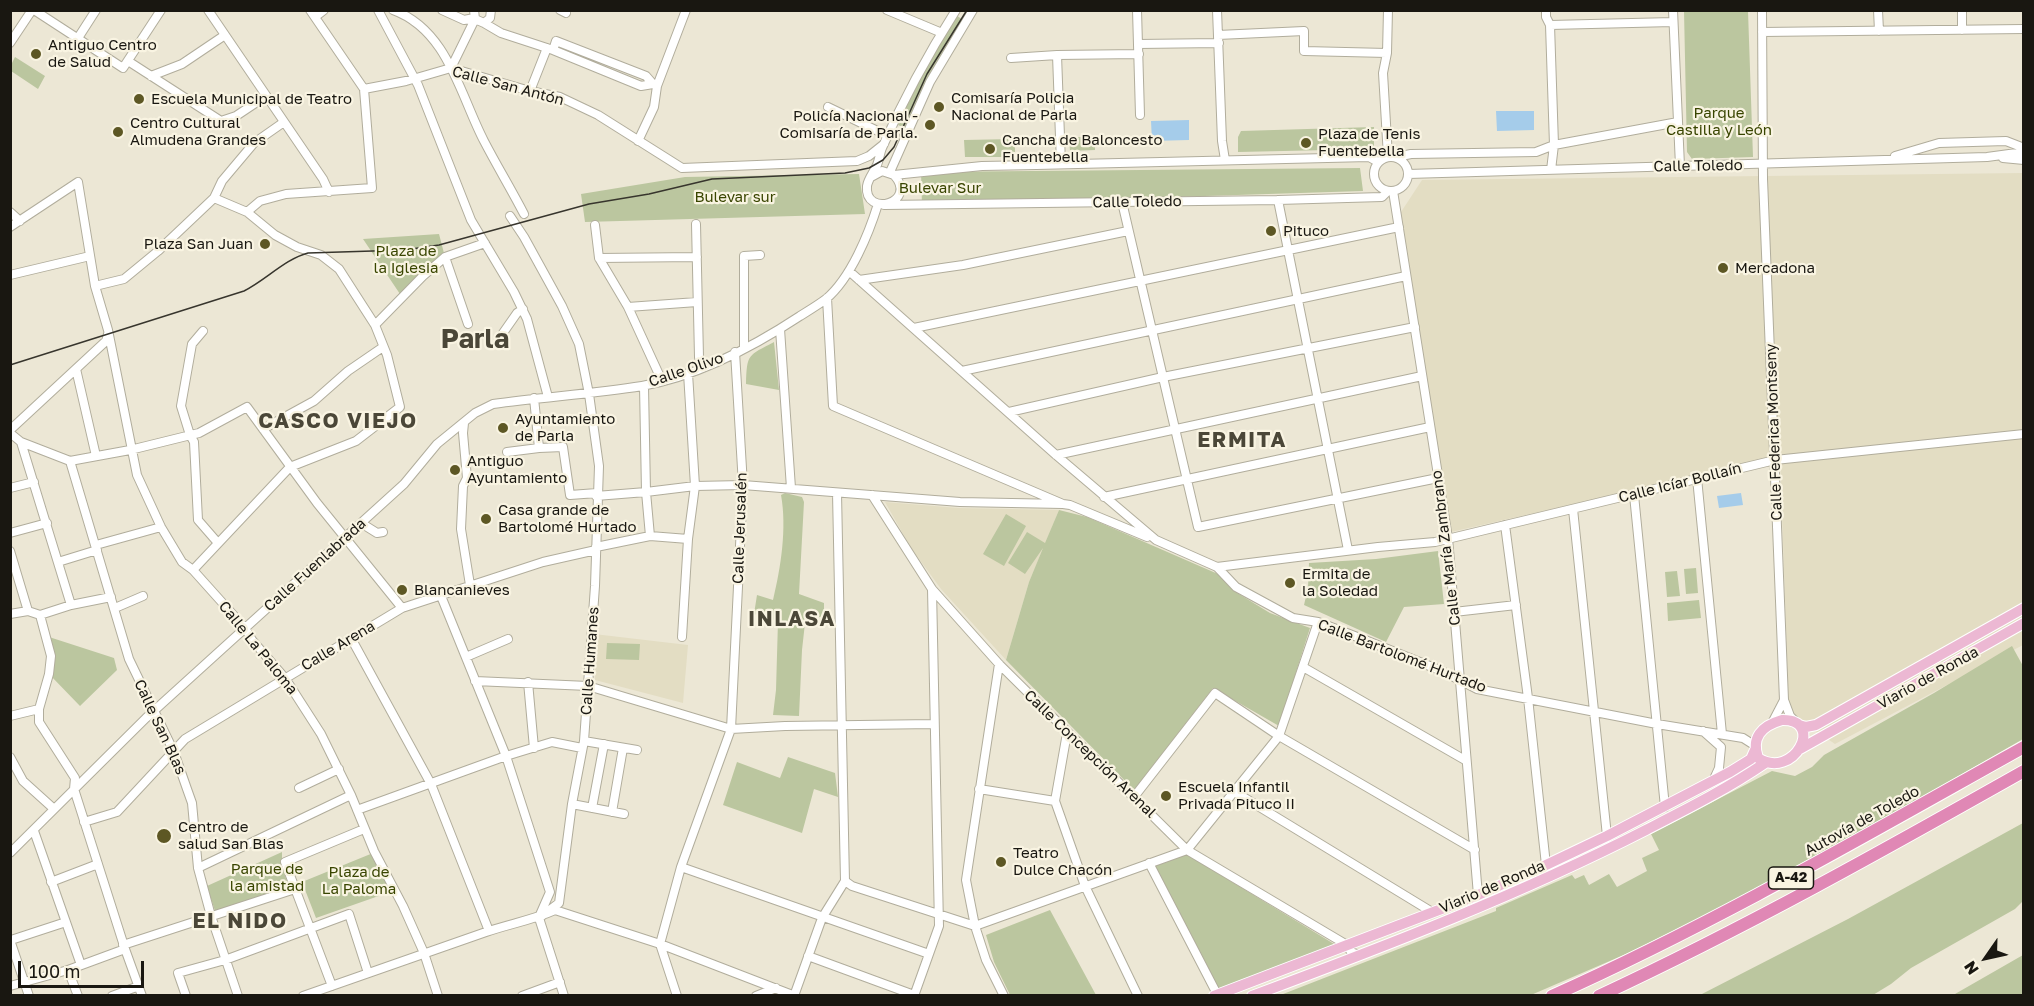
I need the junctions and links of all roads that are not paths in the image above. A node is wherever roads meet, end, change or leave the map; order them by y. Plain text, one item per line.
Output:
1 (33, 10) edge
2 (96, 10) edge
3 (161, 10) edge
4 (208, 10) edge
5 (324, 10) edge
6 (378, 10) edge
7 (393, 10) edge
8 (442, 10) edge
9 (491, 10) edge
10 (686, 10) edge
11 (887, 10) edge
12 (956, 10) edge
13 (973, 10) edge
14 (1137, 10) edge
15 (1217, 10) edge
16 (1388, 10) edge
17 (1546, 10) edge
18 (1673, 10) edge
19 (1761, 10) edge
20 (1878, 10) edge
21 (1962, 10) edge
22 (312, 14) edge
23 (477, 17) edge
24 (1673, 22) junction
25 (1550, 25) junction
26 (2024, 29) edge
27 (1962, 30) junction
28 (1879, 31) junction
29 (1762, 32) junction
30 (942, 33) junction
31 (225, 35) junction
32 (78, 38) junction
33 (1218, 39) junction
34 (10, 43) edge
35 (1138, 44) junction
36 (550, 49) junction
37 (1388, 52) junction
38 (1139, 54) junction
39 (1057, 55) junction
40 (1011, 58) dead end
41 (126, 65) junction
42 (452, 68) junction
43 (151, 76) junction
44 (415, 78) junction
45 (655, 85) junction
46 (364, 89) junction
47 (530, 91) junction
48 (266, 96) junction
49 (828, 107) dead end
50 (1140, 115) dead end
51 (284, 122) junction
52 (1678, 122) junction
53 (886, 140) junction
54 (638, 141) junction
55 (1554, 145) junction
56 (2024, 150) edge
57 (1392, 157) junction
58 (1987, 157) junction
59 (1886, 159) junction
60 (1225, 160) junction
61 (2024, 160) edge
62 (1378, 162) junction
63 (1061, 164) junction
64 (1763, 164) junction
65 (1680, 166) junction
66 (1551, 170) junction
67 (892, 174) junction
68 (1408, 174) junction
69 (871, 177) junction
70 (1391, 191) junction
71 (329, 192) junction
72 (214, 198) junction
73 (1278, 200) junction
74 (1122, 202) junction
75 (881, 204) junction
76 (10, 212) edge
77 (247, 212) junction
78 (524, 214) dead end
79 (510, 216) dead end
80 (20, 221) junction
81 (696, 224) dead end
82 (596, 225) dead end
83 (10, 227) edge
84 (1398, 227) junction
85 (1128, 231) junction
86 (483, 238) junction
87 (1287, 250) junction
88 (760, 255) dead end
89 (90, 256) junction
90 (445, 257) junction
91 (697, 257) junction
92 (599, 258) junction
93 (849, 270) junction
94 (10, 275) edge
95 (1406, 276) junction
96 (859, 280) junction
97 (1141, 280) junction
98 (95, 286) junction
99 (827, 298) junction
100 (1297, 298) junction
101 (697, 302) junction
102 (628, 307) junction
103 (523, 309) junction
104 (468, 324) dead end
105 (375, 325) junction
106 (1415, 327) junction
107 (914, 328) junction
108 (780, 329) junction
109 (202, 331) dead end
110 (1151, 331) junction
111 (503, 333) dead end
112 (108, 334) junction
113 (383, 347) junction
114 (744, 348) junction
115 (1308, 349) junction
116 (735, 352) junction
117 (702, 368) junction
118 (76, 369) junction
119 (962, 371) junction
120 (688, 373) junction
121 (1162, 376) junction
122 (1422, 376) junction
123 (662, 381) junction
124 (644, 386) junction
125 (589, 393) junction
126 (548, 396) junction
127 (534, 398) junction
128 (1317, 398) junction
129 (1009, 412) junction
130 (464, 423) junction
131 (1174, 428) junction
132 (1430, 428) junction
133 (263, 429) junction
134 (10, 432) edge
135 (2024, 434) edge
136 (189, 435) junction
137 (21, 442) junction
138 (539, 448) junction
139 (1327, 449) junction
140 (130, 450) junction
141 (507, 452) dead end
142 (1056, 455) junction
143 (96, 456) junction
144 (1775, 460) junction
145 (70, 461) junction
146 (290, 467) junction
147 (1438, 478) junction
148 (1697, 478) junction
149 (1186, 479) junction
150 (34, 482) junction
151 (743, 485) junction
152 (695, 486) junction
153 (10, 488) edge
154 (791, 488) junction
155 (646, 492) junction
156 (837, 493) junction
157 (597, 494) junction
158 (872, 495) junction
159 (1634, 495) junction
160 (1104, 497) junction
161 (1337, 499) junction
162 (1063, 504) junction
163 (1573, 509) junction
164 (46, 523) junction
165 (361, 523) junction
166 (1505, 525) junction
167 (161, 527) junction
168 (383, 532) dead end
169 (10, 533) edge
170 (650, 536) junction
171 (346, 537) junction
172 (1448, 538) junction
173 (688, 539) junction
174 (1156, 540) junction
175 (218, 543) junction
176 (96, 548) junction
177 (596, 548) junction
178 (1347, 550) junction
179 (10, 551) edge
180 (58, 562) junction
181 (1217, 567) junction
182 (193, 570) junction
183 (470, 585) junction
184 (932, 589) junction
185 (143, 596) dead end
186 (441, 596) junction
187 (111, 597) junction
188 (71, 605) junction
189 (1516, 605) junction
190 (115, 608) junction
191 (402, 608) junction
192 (2024, 608) edge
193 (28, 611) junction
194 (1454, 612) junction
195 (10, 614) edge
196 (40, 615) junction
197 (1318, 622) junction
198 (2024, 624) edge
199 (245, 628) junction
200 (682, 637) dead end
201 (351, 638) junction
202 (508, 639) dead end
203 (466, 657) junction
204 (999, 664) junction
205 (1303, 667) junction
206 (285, 678) junction
207 (1460, 680) junction
208 (475, 681) junction
209 (528, 682) junction
210 (588, 686) junction
211 (1528, 698) junction
212 (1784, 700) junction
213 (39, 709) junction
214 (153, 712) junction
215 (1595, 712) junction
216 (10, 716) edge
217 (1772, 723) junction
218 (1797, 723) junction
219 (934, 724) junction
220 (1657, 724) junction
221 (841, 725) junction
222 (731, 729) junction
223 (1703, 731) junction
224 (1067, 733) junction
225 (1761, 733) junction
226 (1722, 734) junction
227 (1279, 736) junction
228 (1743, 738) junction
229 (583, 744) junction
230 (604, 744) junction
231 (1755, 747) junction
232 (2024, 747) edge
233 (534, 748) junction
234 (623, 748) junction
235 (1800, 749) junction
236 (637, 750) dead end
237 (174, 752) junction
238 (506, 756) junction
239 (10, 758) edge
240 (1465, 760) junction
241 (1765, 763) junction
242 (339, 769) junction
243 (2024, 771) edge
244 (1713, 781) junction
245 (431, 784) junction
246 (299, 788) dead end
247 (74, 789) junction
248 (979, 789) junction
249 (1235, 792) junction
250 (351, 795) junction
251 (1134, 797) junction
252 (1055, 801) junction
253 (572, 804) junction
254 (1665, 807) junction
255 (592, 808) junction
256 (54, 809) junction
257 (357, 810) junction
258 (612, 812) junction
259 (624, 814) dead end
260 (84, 822) junction
261 (364, 829) junction
262 (34, 831) junction
263 (1607, 837) junction
264 (1187, 850) junction
265 (1474, 850) junction
266 (10, 853) edge
267 (1149, 863) junction
268 (98, 864) junction
269 (1546, 865) junction
270 (681, 867) junction
271 (198, 868) junction
272 (845, 880) junction
273 (51, 882) junction
274 (1085, 886) junction
275 (295, 889) junction
276 (1479, 901) junction
277 (1432, 912) junction
278 (211, 916) junction
279 (939, 916) junction
280 (539, 918) junction
281 (822, 918) junction
282 (66, 922) junction
283 (975, 926) junction
284 (311, 929) junction
285 (489, 930) junction
286 (11, 940) edge
287 (660, 944) junction
288 (1347, 945) junction
289 (124, 947) junction
290 (424, 953) junction
291 (929, 954) junction
292 (808, 956) junction
293 (1359, 956) junction
294 (225, 960) junction
295 (81, 965) junction
296 (68, 970) junction
297 (368, 973) junction
298 (24, 981) junction
299 (560, 982) junction
300 (10, 986) edge
301 (139, 986) junction
302 (332, 986) junction
303 (776, 988) junction
304 (794, 995) edge
305 (914, 995) edge
306 (1216, 995) edge
307 (29, 996) edge
308 (78, 996) edge
309 (112, 996) edge
310 (142, 996) edge
311 (186, 996) edge
312 (238, 996) edge
313 (303, 996) edge
314 (438, 996) edge
315 (522, 996) edge
316 (564, 996) edge
317 (676, 996) edge
318 (756, 996) edge
319 (1004, 996) edge
320 (1138, 996) edge
321 (1252, 996) edge
322 (1552, 996) edge
323 (1599, 996) edge

1 - 32 street
1 - 34 street
2 - 32 street
3 - 41 street
4 - 31 street
5 - 22 street
6 - 44 street
7 - 42 street
8 - 23 street
9 - 23 street
10 - 45 street
11 - 30 street
12 - 30 street
13 - 67 street
14 - 35 street
15 - 33 street
16 - 37 street
17 - 25 street
18 - 24 street
19 - 29 street, Calle Federica Montseny
20 - 28 street
21 - 27 street
22 - 46 street
23 - 36 street
23 - 42 street
24 - 25 street
24 - 52 street
25 - 55 street
26 - 27 street
27 - 28 street
28 - 29 street
29 - 64 street, Calle Federica Montseny
30 - 53 street
31 - 43 street
31 - 48 street
32 - 41 street
33 - 35 street
33 - 37 street
33 - 60 street
35 - 38 street
36 - 45 street
36 - 45 street
36 - 47 street
37 - 57 street
38 - 39 street
38 - 50 street
39 - 40 street
39 - 63 street
41 - 43 street
42 - 44 street, Calle San Antón
42 - 47 street, Calle San Antón
42 - 78 street
43 - 48 street
44 - 46 street, Calle San Antón
44 - 86 street
45 - 54 street
46 - 71 street
47 - 54 street, Calle San Antón
48 - 51 street
49 - 53 street
51 - 71 street
51 - 72 street
52 - 55 street
52 - 65 street
53 - 54 street, Calle San Antón
53 - 69 street
55 - 57 street
55 - 66 street
56 - 58 street, Calle Toledo
56 - 59 street
57 - 62 street
57 - 68 street
58 - 59 street, Calle Toledo
58 - 61 street, Calle Toledo
59 - 64 street, Calle Toledo
60 - 62 street
60 - 63 street
62 - 70 street
63 - 67 street
64 - 65 street, Calle Toledo
64 - 144 street, Calle Federica Montseny
65 - 66 street, Calle Toledo
66 - 68 street, Calle Toledo
67 - 69 street
67 - 75 street
68 - 70 street
69 - 75 street
70 - 73 street, Calle Toledo
70 - 84 street, Calle María Zambrano
71 - 77 street
72 - 77 street
72 - 98 street
73 - 74 street, Calle Toledo
73 - 87 street
74 - 75 street, Calle Toledo
74 - 85 street
75 - 93 street, Calle Olivo
76 - 80 street
77 - 105 street
79 - 125 street, Calle Humanes
80 - 83 street
80 - 89 street, Calle La Paloma
81 - 91 street
82 - 92 street
84 - 87 street
84 - 95 street, Calle María Zambrano
85 - 96 street
85 - 97 street
86 - 90 street
86 - 103 street
87 - 97 street
87 - 100 street
88 - 114 street
89 - 94 street
89 - 98 street, Calle La Paloma
90 - 104 street
90 - 105 street
91 - 92 street
91 - 101 street
92 - 102 street
93 - 96 street
93 - 99 street, Calle Olivo
95 - 100 street
95 - 106 street, Calle María Zambrano
96 - 107 street
97 - 107 street
97 - 110 street
98 - 112 street, Calle La Paloma
99 - 108 street, Calle Olivo
99 - 162 street
100 - 110 street
100 - 115 street
101 - 102 street
101 - 117 street
102 - 123 street
103 - 111 street
103 - 126 street
105 - 113 street
106 - 115 street
106 - 122 street, Calle María Zambrano
107 - 119 street
108 - 114 street, Calle Olivo
108 - 154 street
109 - 136 street
110 - 119 street
110 - 121 street
112 - 118 street
112 - 140 street, Calle La Paloma
113 - 133 street
113 - 146 street
114 - 116 street, Calle Olivo
115 - 121 street
115 - 128 street
116 - 117 street, Calle Olivo
116 - 151 street, Calle Jerusalén
117 - 120 street, Calle Olivo
118 - 134 street
118 - 143 street
119 - 129 street
120 - 123 street, Calle Olivo
120 - 152 street
121 - 129 street
121 - 131 street
122 - 128 street
122 - 132 street, Calle María Zambrano
123 - 124 street, Calle Olivo
124 - 125 street, Calle Olivo
124 - 155 street
125 - 126 street, Calle Olivo
125 - 157 street, Calle Humanes
126 - 127 street, Calle Olivo
127 - 130 street, Calle Olivo
127 - 138 street
128 - 131 street
128 - 139 street
129 - 142 street
130 - 165 street, Calle Fuenlabrada
130 - 183 street
131 - 142 street
131 - 149 street
132 - 139 street
132 - 147 street, Calle María Zambrano
133 - 136 street
133 - 146 street
134 - 137 street
135 - 144 street, Calle Icíar Bollaín
136 - 140 street
136 - 175 street
137 - 145 street
137 - 150 street
138 - 141 street
138 - 157 street
139 - 149 street
139 - 161 street
140 - 143 street
140 - 167 street, Calle La Paloma
142 - 160 street
143 - 145 street
144 - 148 street, Calle Icíar Bollaín
144 - 212 street, Calle Federica Montseny
145 - 176 street, Calle San Blas
146 - 171 street
146 - 175 street
147 - 161 street
147 - 172 street, Calle María Zambrano
148 - 159 street, Calle Icíar Bollaín
148 - 226 street
149 - 160 street
149 - 161 street
150 - 153 street
150 - 164 street
151 - 152 street
151 - 154 street
151 - 222 street, Calle Jerusalén
152 - 155 street
152 - 173 street
154 - 156 street
155 - 157 street
155 - 170 street
156 - 158 street
156 - 221 street
157 - 177 street, Calle Humanes
158 - 162 street
158 - 184 street, Calle Concepción Arenal
159 - 163 street, Calle Icíar Bollaín
159 - 220 street
160 - 174 street
161 - 178 street
162 - 174 street
163 - 166 street, Calle Icíar Bollaín
163 - 215 street
164 - 169 street
164 - 180 street
165 - 168 street
165 - 171 street, Calle Fuenlabrada
166 - 172 street, Calle Icíar Bollaín
166 - 189 street
167 - 176 street
167 - 182 street, Calle La Paloma
170 - 173 street, Calle Arena
170 - 177 street, Calle Arena
171 - 191 street
171 - 199 street, Calle Fuenlabrada
172 - 178 street, Calle Icíar Bollaín
172 - 194 street, Calle María Zambrano
173 - 200 street
174 - 181 street
175 - 182 street
176 - 180 street
176 - 187 street, Calle San Blas
177 - 183 street, Calle Arena
177 - 210 street, Calle Humanes
178 - 181 street, Calle Icíar Bollaín
179 - 193 street
180 - 188 street
181 - 197 street, Calle Bartolomé Hurtado
182 - 199 street, Calle La Paloma
183 - 186 street, Calle Arena
184 - 204 street, Calle Concepción Arenal
184 - 219 street
185 - 190 street
186 - 191 street, Calle Arena
186 - 203 street
187 - 188 street
187 - 190 street, Calle San Blas
188 - 196 street
189 - 194 street
189 - 211 street
190 - 214 street, Calle San Blas
191 - 201 street, Calle Arena
192 - 218 main road, Viario de Ronda
193 - 195 street
193 - 196 street
194 - 207 street, Calle María Zambrano
196 - 213 street
197 - 205 street
197 - 207 street, Calle Bartolomé Hurtado
198 - 235 main road, Viario de Ronda
199 - 206 street, Calle La Paloma
199 - 214 street, Calle Fuenlabrada
201 - 206 street, Calle Arena
201 - 245 street
202 - 203 street
203 - 208 street
204 - 224 street, Calle Concepción Arenal
204 - 248 street
205 - 227 street
205 - 240 street
206 - 237 street, Calle Arena
206 - 242 street, Calle La Paloma
207 - 211 street, Calle Bartolomé Hurtado
207 - 240 street, Calle María Zambrano
208 - 209 street
208 - 238 street
209 - 210 street
209 - 233 street
210 - 222 street
210 - 229 street, Calle Humanes
211 - 215 street, Calle Bartolomé Hurtado
211 - 269 street
212 - 217 street, Calle Federica Montseny
212 - 218 street, Calle Federica Montseny
213 - 216 street
213 - 247 street
214 - 237 street, Calle San Blas
214 - 247 street, Calle Fuenlabrada
215 - 220 street, Calle Bartolomé Hurtado
215 - 263 street
217 - 218 main road
217 - 225 main road
218 - 235 main road
219 - 221 street
219 - 279 street
220 - 223 street, Calle Bartolomé Hurtado
220 - 254 street
221 - 222 street
221 - 272 street
222 - 270 street, Calle Jerusalén
223 - 226 street, Calle Bartolomé Hurtado
223 - 244 street
224 - 251 street, Calle Concepción Arenal
224 - 252 street
225 - 228 street, Calle Bartolomé Hurtado
225 - 231 main road
226 - 228 street, Calle Bartolomé Hurtado
227 - 249 street
227 - 251 street
227 - 265 street
228 - 231 street, Calle Bartolomé Hurtado
229 - 230 street
229 - 233 street
229 - 253 street, Calle Humanes
230 - 234 street
230 - 255 street
231 - 241 main road
231 - 244 main road, Viario de Ronda
232 - 322 highway, Autovía de Toledo / A-42
233 - 238 street
234 - 236 street
234 - 258 street
235 - 241 main road
237 - 260 street, Calle Arena
237 - 271 street, Calle San Blas
238 - 245 street
238 - 280 street
239 - 256 street
240 - 265 street, Calle María Zambrano
241 - 276 main road, Viario de Ronda
242 - 246 street
242 - 250 street, Calle La Paloma
243 - 323 highway, A-42
244 - 254 main road, Viario de Ronda
245 - 257 street
245 - 285 street
247 - 256 street, Calle Fuenlabrada
247 - 260 street
248 - 252 street
248 - 283 street
249 - 264 street
249 - 277 street
250 - 257 street, Calle La Paloma
250 - 271 street
251 - 264 street, Calle Concepción Arenal
252 - 274 street
253 - 255 street
253 - 280 street, Calle Humanes
254 - 263 main road, Viario de Ronda
255 - 258 street
256 - 262 street, Calle Fuenlabrada
257 - 261 street, Calle La Paloma
258 - 259 street
260 - 268 street
261 - 275 street
261 - 290 street, Calle La Paloma
262 - 266 street, Calle Fuenlabrada
262 - 273 street
263 - 269 main road, Viario de Ronda
264 - 267 street
264 - 288 street, Calle Concepción Arenal
265 - 276 street, Calle María Zambrano
267 - 274 street
267 - 306 street
268 - 273 street
268 - 289 street
269 - 276 main road, Viario de Ronda
270 - 281 street
270 - 287 street, Calle Jerusalén
271 - 278 street, Calle San Blas
272 - 279 street
272 - 281 street
273 - 282 street
274 - 283 street
274 - 320 street
275 - 278 street
275 - 284 street
276 - 277 main road, Viario de Ronda
276 - 293 main road, Viario de Ronda
277 - 288 main road, Viario de Ronda
278 - 289 street
278 - 294 street, Calle San Blas
279 - 283 street
279 - 291 street
280 - 285 street
280 - 287 street
280 - 299 street
281 - 291 street
281 - 292 street
282 - 286 street
282 - 295 street
283 - 319 street
284 - 294 street
284 - 297 street
284 - 302 street
285 - 290 street
286 - 298 street
287 - 303 street
287 - 317 street
288 - 293 street, Calle Concepción Arenal
288 - 306 main road, Viario de Ronda
289 - 295 street
289 - 301 street
290 - 297 street
290 - 314 street, Calle La Paloma
291 - 305 street
292 - 304 street
292 - 305 street
293 - 321 main road, Viario de Ronda
294 - 311 street
294 - 312 street, Calle San Blas
295 - 296 street
296 - 298 street
296 - 308 street
297 - 302 street
298 - 300 street
298 - 307 street
299 - 315 street
299 - 316 street
301 - 309 street
301 - 310 street
302 - 313 street
303 - 304 street
303 - 318 street

